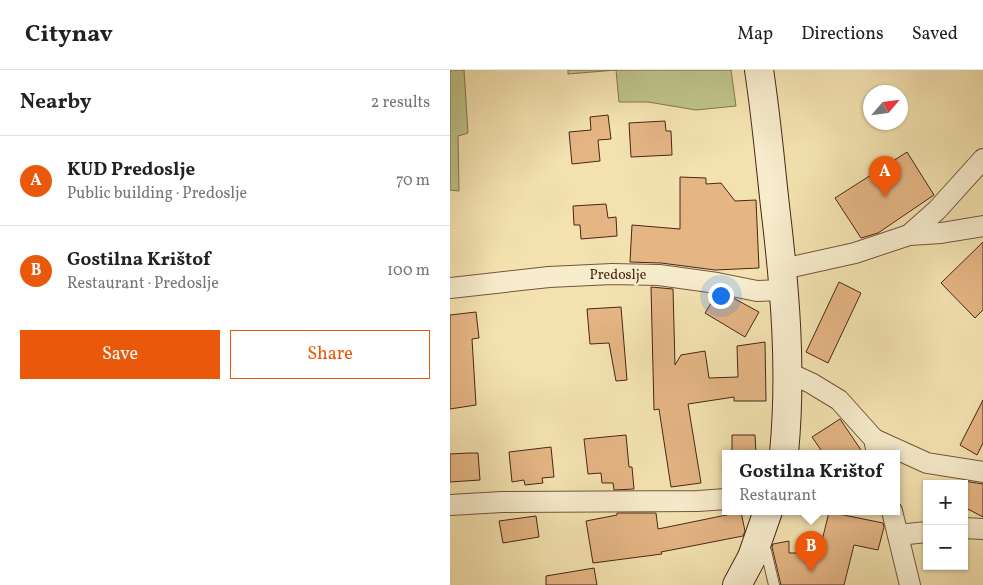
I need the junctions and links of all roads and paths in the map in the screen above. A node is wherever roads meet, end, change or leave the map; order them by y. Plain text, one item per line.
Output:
1 (760, 70) edge
2 (983, 159) edge
3 (983, 226) edge
4 (909, 235) junction
5 (784, 279) junction
6 (450, 288) edge
7 (789, 372) junction
8 (875, 446) edge
9 (784, 450) edge
10 (887, 450) edge
11 (900, 454) edge
12 (983, 472) edge
13 (722, 499) edge
14 (450, 504) edge
15 (767, 515) edge
16 (893, 515) edge
17 (968, 528) edge
18 (983, 530) edge
19 (923, 532) edge
20 (898, 535) junction
21 (759, 538) junction
22 (737, 585) edge
23 (774, 585) edge
24 (910, 585) edge

1 - 5 street
2 - 4 street
3 - 4 street
4 - 5 street, Predoslje
5 - 6 street, Predoslje
5 - 7 street
7 - 8 street
7 - 9 street
8 - 10 street
11 - 12 street
13 - 14 street
15 - 21 street
16 - 20 street
17 - 18 street
19 - 20 street
20 - 24 street
21 - 22 street
21 - 23 lane

